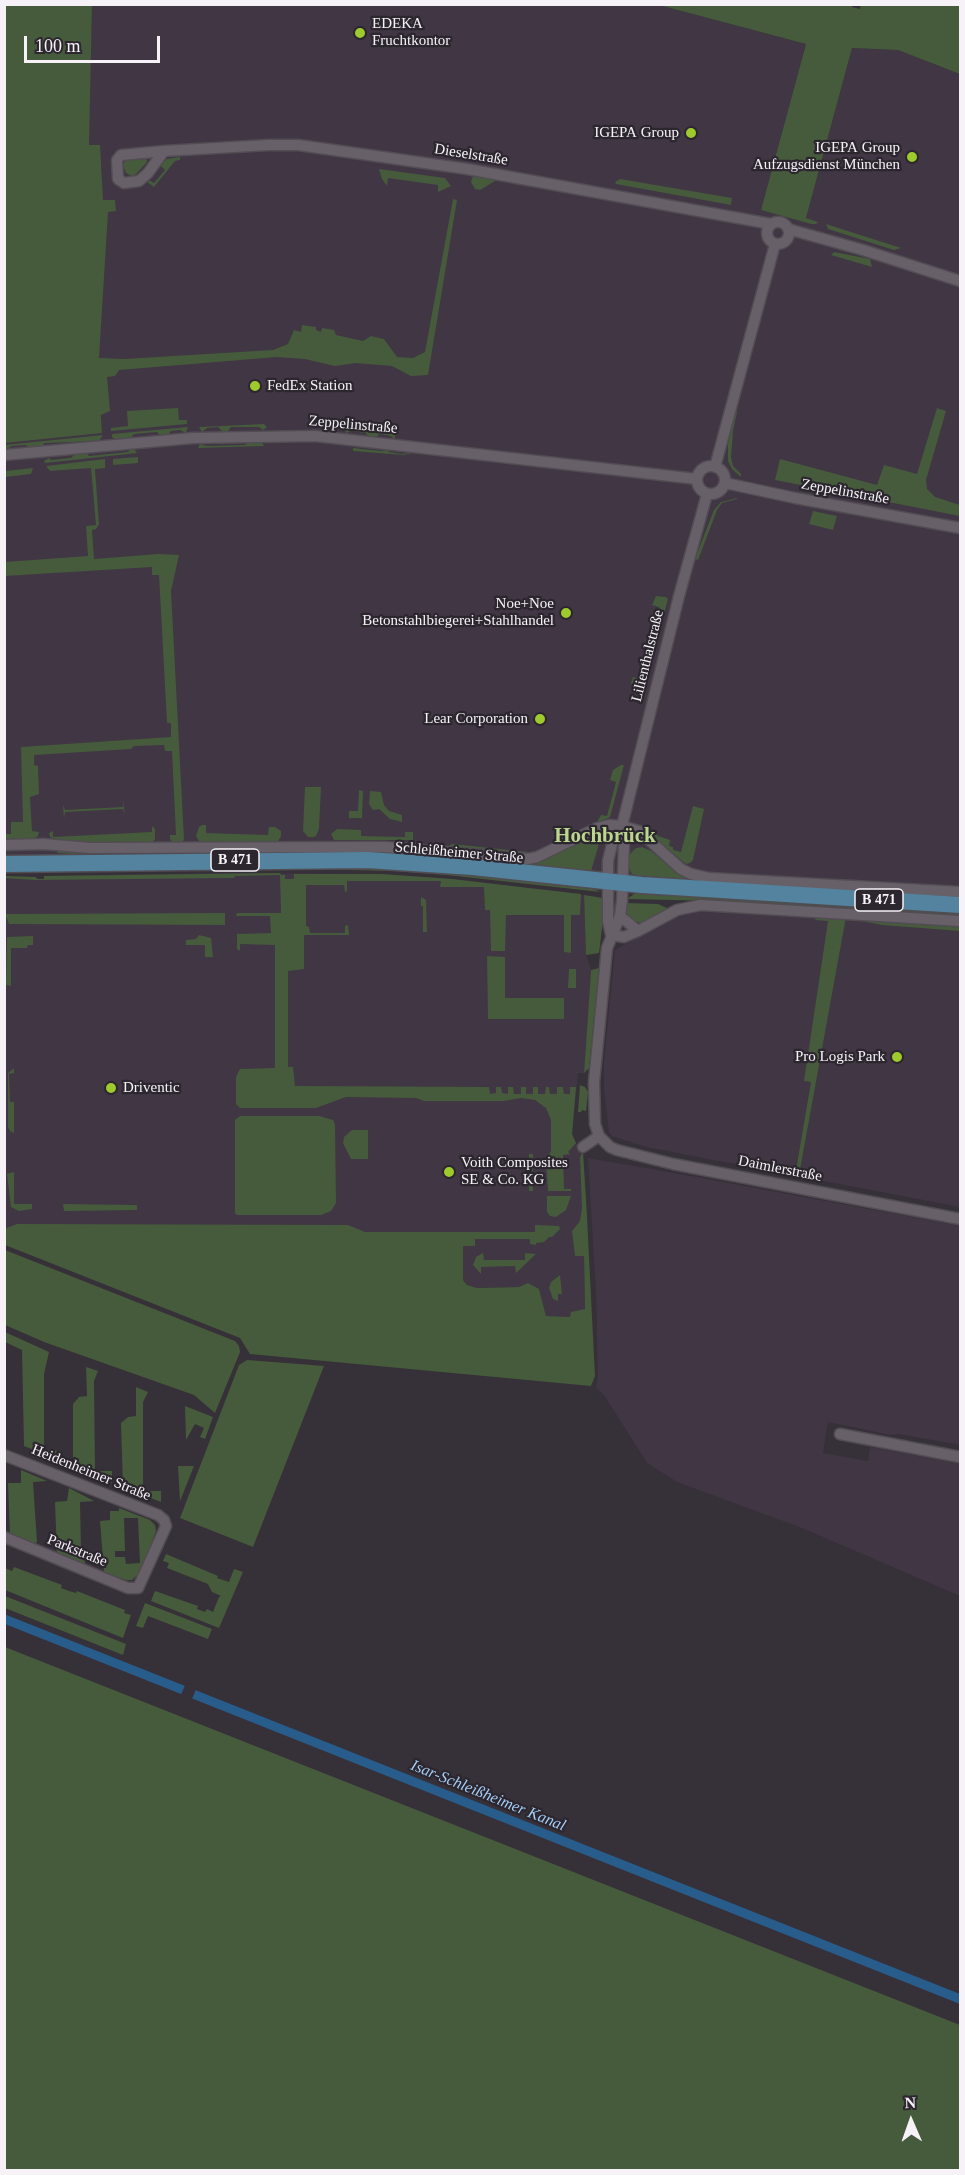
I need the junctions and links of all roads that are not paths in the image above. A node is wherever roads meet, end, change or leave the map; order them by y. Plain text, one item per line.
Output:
1 (164, 151) dead end
2 (771, 224) junction
3 (788, 229) junction
4 (775, 243) junction
5 (960, 281) edge
6 (4, 455) edge
7 (715, 467) junction
8 (697, 479) junction
9 (725, 483) junction
10 (707, 494) junction
11 (960, 528) edge
12 (622, 826) junction
13 (4, 845) edge
14 (4, 864) edge
15 (614, 882) junction
16 (960, 892) edge
17 (960, 905) edge
18 (620, 916) junction
19 (960, 921) edge
20 (639, 930) junction
21 (611, 936) junction
22 (599, 1136) junction
23 (583, 1147) dead end
24 (960, 1219) edge
25 (840, 1434) dead end
26 (4, 1455) edge
27 (960, 1456) edge
28 (4, 1537) edge
29 (138, 1588) joint

1 - 2 street, Dieselstraße
2 - 3 street
2 - 4 street
3 - 4 street
3 - 5 street
4 - 7 street
6 - 8 street, Zeppelinstraße
7 - 8 street
7 - 9 street
8 - 10 street
9 - 10 street
9 - 11 street, Zeppelinstraße
10 - 12 street, Lilienthalstraße
12 - 13 street, Schleißheimer Straße
12 - 15 street, Lilienthalstraße
12 - 16 street
14 - 15 main road, Schleißheimer Straße / B 471
15 - 17 main road, Schleißheimer Straße / B 471
15 - 18 street
15 - 21 street
18 - 20 street
18 - 21 street
19 - 20 street
20 - 21 street
21 - 22 street
22 - 23 street
22 - 24 street, Daimlerstraße
25 - 27 street
26 - 29 street, Heidenheimer Straße
28 - 29 street, Parkstraße

